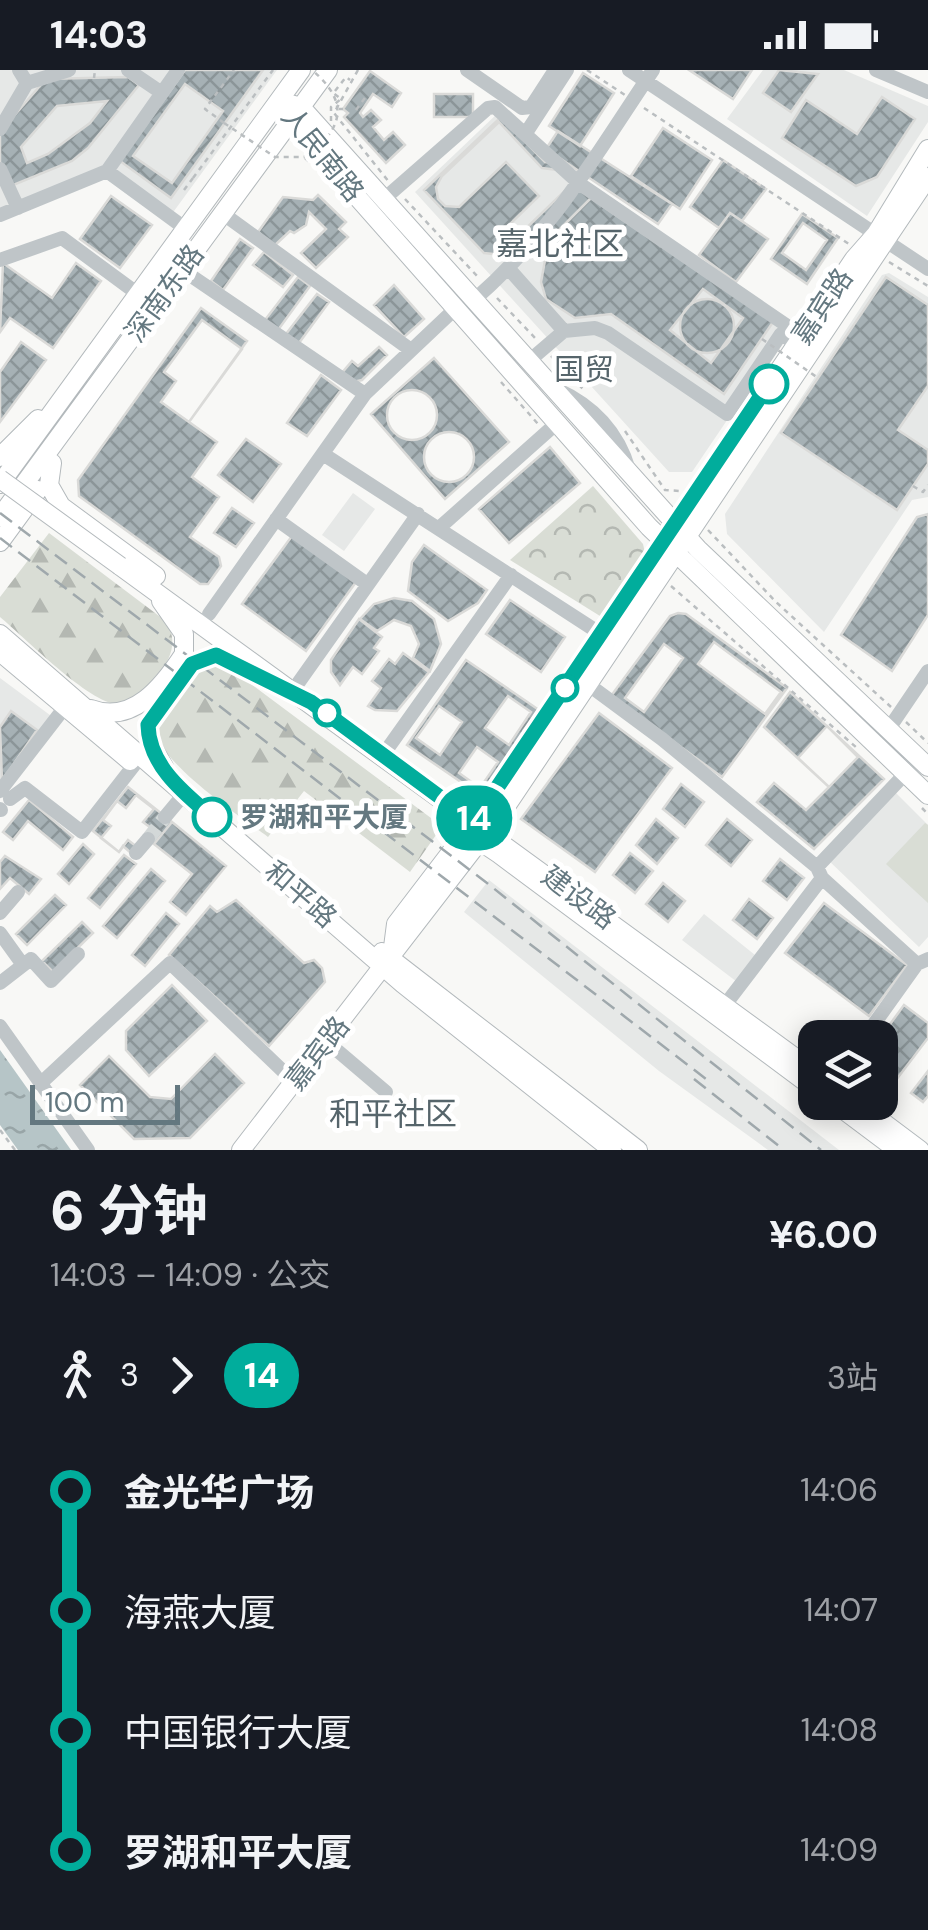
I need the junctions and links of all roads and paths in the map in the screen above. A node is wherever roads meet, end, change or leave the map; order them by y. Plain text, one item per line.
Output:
1 (69, 70) edge
2 (95, 70) edge
3 (128, 70) edge
4 (178, 70) edge
5 (234, 70) edge
6 (272, 70) edge
7 (301, 70) edge
8 (312, 70) edge
9 (328, 70) edge
10 (358, 70) edge
11 (467, 70) edge
12 (555, 70) edge
13 (567, 70) edge
14 (586, 70) edge
15 (629, 70) edge
16 (876, 70) edge
17 (650, 75) edge
18 (23, 76) edge
19 (94, 78) dead end
20 (352, 81) junction
21 (334, 92) junction
22 (928, 92) edge
23 (162, 93) junction
24 (367, 95) dead end
25 (279, 101) junction
26 (634, 101) junction
27 (356, 110) dead end
28 (296, 114) junction
29 (348, 121) dead end
30 (0, 128) edge
31 (230, 128) junction
32 (342, 128) junction
33 (526, 134) junction
34 (928, 149) edge
35 (304, 157) junction
36 (0, 169) edge
37 (107, 171) junction
38 (928, 178) edge
39 (331, 182) dead end
40 (580, 184) junction
41 (184, 190) dead end
42 (390, 194) junction
43 (18, 208) junction
44 (222, 214) junction
45 (0, 215) edge
46 (186, 229) junction
47 (884, 246) junction
48 (850, 248) dead end
49 (0, 260) edge
50 (182, 269) junction
51 (509, 269) junction
52 (928, 269) edge
53 (928, 286) edge
54 (138, 294) junction
55 (481, 294) junction
56 (456, 308) junction
57 (564, 330) junction
58 (762, 339) dead end
59 (796, 340) junction
60 (544, 348) junction
61 (411, 350) junction
62 (778, 356) dead end
63 (529, 361) junction
64 (818, 378) dead end
65 (364, 394) junction
66 (593, 398) dead end
67 (62, 399) junction
68 (73, 417) junction
69 (557, 423) junction
70 (624, 429) dead end
71 (7, 443) edge
72 (323, 454) junction
73 (0, 457) edge
74 (52, 464) junction
75 (0, 481) edge
76 (928, 485) edge
77 (913, 486) dead end
78 (690, 487) dead end
79 (418, 514) junction
80 (717, 516) dead end
81 (0, 517) edge
82 (276, 520) junction
83 (674, 524) junction
84 (439, 528) junction
85 (688, 539) junction
86 (0, 542) edge
87 (670, 549) junction
88 (511, 575) junction
89 (367, 584) junction
90 (150, 586) junction
91 (209, 614) junction
92 (0, 634) edge
93 (601, 634) junction
94 (0, 652) edge
95 (928, 671) edge
96 (288, 685) junction
97 (589, 685) junction
98 (900, 694) dead end
99 (311, 702) junction
100 (65, 707) junction
101 (86, 707) junction
102 (892, 718) junction
103 (928, 743) edge
104 (384, 755) junction
105 (135, 764) junction
106 (928, 768) edge
107 (905, 774) junction
108 (180, 789) junction
109 (928, 796) edge
110 (2, 802) edge
111 (467, 817) junction
112 (165, 818) tunnel mouth
113 (148, 839) tunnel mouth
114 (486, 847) junction
115 (136, 853) dead end
116 (819, 873) junction
117 (18, 892) dead end
118 (0, 914) edge
119 (0, 933) edge
120 (78, 954) dead end
121 (383, 960) junction
122 (923, 961) edge
123 (23, 966) junction
124 (176, 969) junction
125 (0, 983) edge
126 (140, 1002) dead end
127 (725, 1005) junction
128 (878, 1020) edge
129 (0, 1026) edge
130 (326, 1041) junction
131 (798, 1059) edge
132 (288, 1075) junction
133 (798, 1076) edge
134 (40, 1084) junction
135 (386, 1092) dead end
136 (857, 1120) edge
137 (880, 1120) edge
138 (0, 1130) edge
139 (239, 1149) edge
140 (14, 1150) edge
141 (88, 1150) edge
142 (612, 1150) edge
143 (638, 1150) edge
144 (897, 1150) edge
145 (920, 1150) edge

1 - 18 street
2 - 19 path
3 - 23 street
4 - 23 street
5 - 31 path, bridge
6 - 31 path, bridge
7 - 25 main road, 深南东路
8 - 21 path, bridge
9 - 28 main road, 深南东路
10 - 20 path
11 - 12 street
13 - 33 street
14 - 26 path
15 - 17 street
16 - 22 street
17 - 26 street
17 - 47 street
18 - 30 street
20 - 21 path
20 - 32 path
21 - 35 path, bridge
23 - 37 street
24 - 27 path
25 - 28 main road, 人民南路
25 - 46 main road, 深南东路
26 - 40 street
26 - 48 path
28 - 42 main road, 人民南路
28 - 44 main road, 深南东路
28 - 56 main road, 人民南路
29 - 32 path
31 - 35 path, bridge
31 - 41 path, bridge
32 - 42 path
33 - 40 street
33 - 42 street
34 - 47 main road, 嘉宾路
35 - 39 path, bridge
36 - 43 street
37 - 43 street
37 - 46 street
38 - 47 main road, 嘉宾路
40 - 51 street
40 - 59 street
42 - 55 main road, 人民南路
42 - 55 path
43 - 45 street
44 - 50 main road, 深南东路
44 - 61 street
46 - 54 main road, 深南东路
47 - 52 street
47 - 53 path
47 - 59 main road, 嘉宾路
47 - 85 main road, 嘉宾路
49 - 54 street
50 - 65 street
50 - 68 main road, 深南东路
51 - 55 street
51 - 57 street
54 - 67 main road, 深南东路
55 - 60 path
55 - 63 main road, 人民南路
56 - 61 street
56 - 69 main road, 人民南路
57 - 59 street
57 - 60 street
58 - 64 path, bridge
59 - 62 path
59 - 83 main road, 嘉宾路
60 - 63 street
60 - 66 path
61 - 65 street
63 - 83 main road, 人民南路
65 - 72 street
67 - 71 main road
67 - 75 main road, 深南东路
68 - 74 main road
68 - 81 main road, 深南东路
69 - 84 street
69 - 87 main road, 人民南路
70 - 78 path
71 - 73 main road
72 - 79 street
72 - 82 street
74 - 86 main road
74 - 91 main road
75 - 90 main road, 建设路, bridge
76 - 77 path
79 - 84 street
79 - 89 street
80 - 102 path
82 - 89 street
82 - 91 street
83 - 85 main road, 人民南路
83 - 87 main road, 嘉宾路
84 - 88 street
85 - 87 main road, 嘉宾路
85 - 102 main road, 人民南路
87 - 93 main road, 嘉宾路
87 - 97 main road, 嘉宾路
87 - 107 main road, 人民南路
88 - 93 street
88 - 104 street
89 - 96 street
90 - 96 main road, 建设路
90 - 101 main road
91 - 96 main road
92 - 101 main road, 和平路
93 - 111 main road, 嘉宾路
94 - 100 main road
95 - 102 street
96 - 99 main road, 建设路
97 - 114 main road, 嘉宾路
97 - 116 street
98 - 102 path
99 - 104 main road, 建设路
99 - 108 main road
100 - 105 main road
100 - 110 street
101 - 108 main road, 和平路
102 - 103 path
102 - 106 main road, 人民南路
104 - 111 main road, 建设路
105 - 108 main road
105 - 110 street
107 - 109 main road, 人民南路
107 - 116 street
108 - 112 street
108 - 121 main road, 和平路
111 - 114 main road, 建设路
111 - 121 main road, 嘉宾路
113 - 115 street
114 - 121 main road, 嘉宾路
114 - 127 main road, 建设路
114 - 133 main road, 建设路
116 - 122 street
116 - 127 street
117 - 118 street
119 - 123 street
120 - 123 street
121 - 130 main road, 嘉宾路
121 - 132 main road, 嘉宾路
121 - 142 main road, 和平路
121 - 143 main road, 和平路
122 - 128 street
123 - 125 street
124 - 126 street
124 - 132 street
124 - 134 street
127 - 131 main road, 建设路
129 - 134 street
130 - 135 street
130 - 139 main road, 嘉宾路
132 - 139 main road, 嘉宾路
134 - 141 street
136 - 144 main road
137 - 145 main road
138 - 140 path

